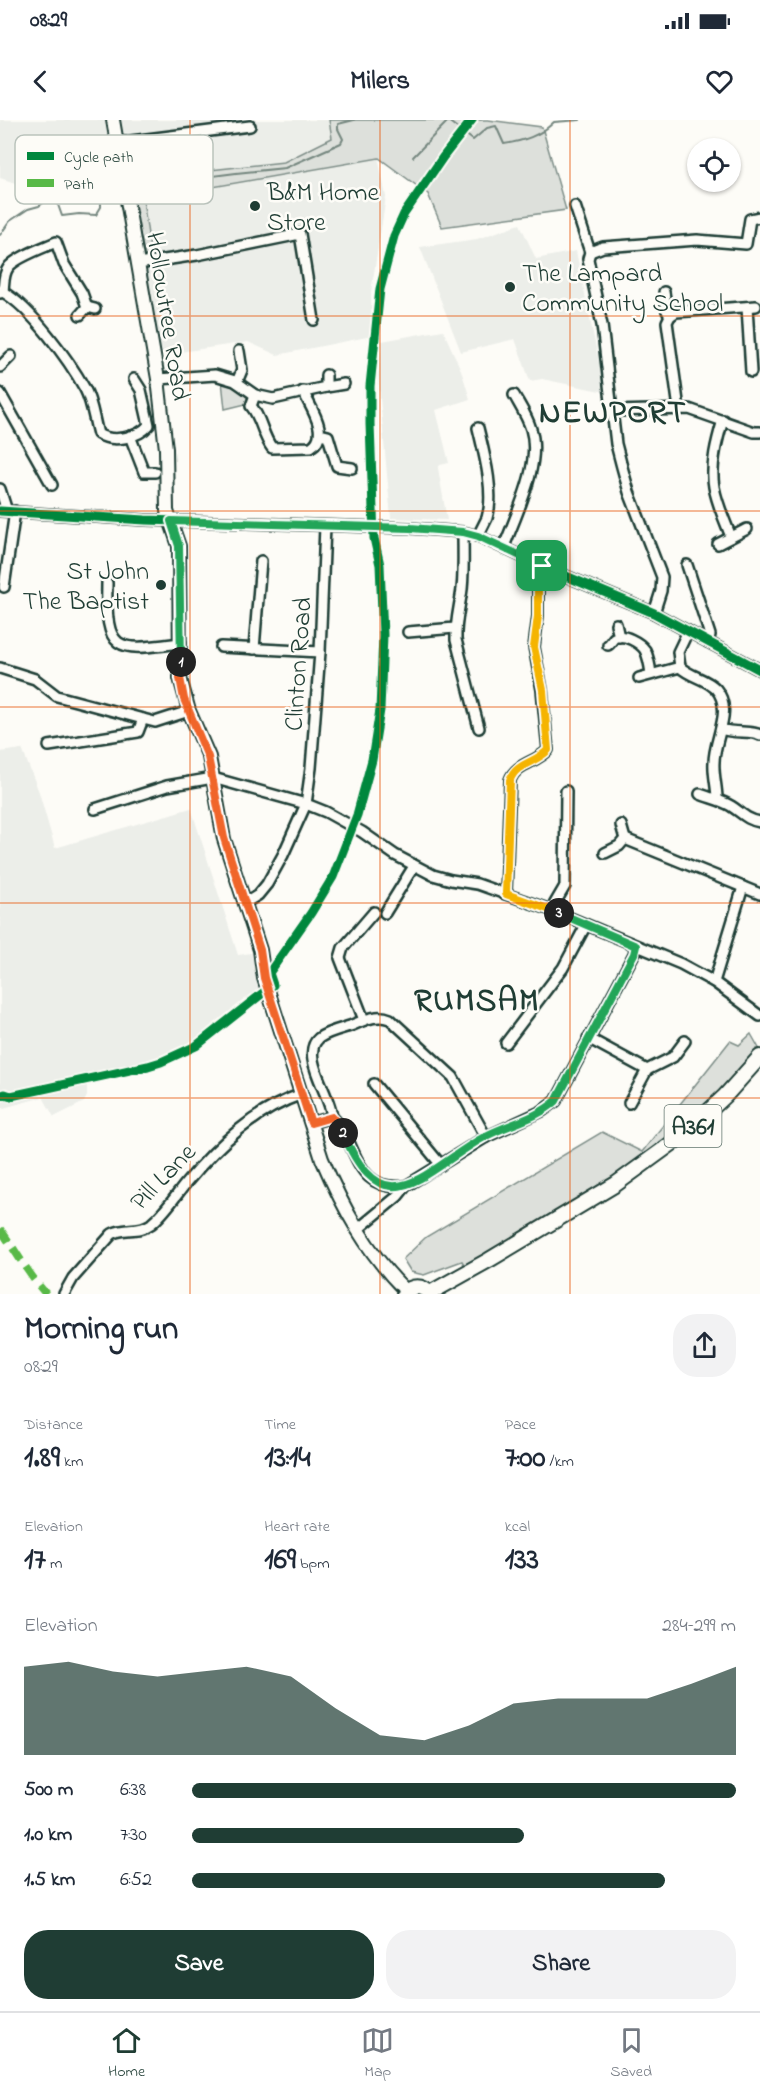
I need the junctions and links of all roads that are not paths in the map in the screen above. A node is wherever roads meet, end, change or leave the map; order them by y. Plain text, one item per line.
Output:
1 (113, 120) edge
2 (250, 126) dead end
3 (114, 135) edge
4 (179, 135) edge
5 (127, 204) edge
6 (575, 206) dead end
7 (760, 217) edge
8 (590, 252) junction
9 (138, 264) junction
10 (664, 292) dead end
11 (2, 293) edge
12 (87, 310) dead end
13 (670, 316) junction
14 (314, 320) dead end
15 (239, 351) dead end
16 (11, 356) dead end
17 (0, 367) edge
18 (751, 372) dead end
19 (326, 375) dead end
20 (134, 379) dead end
21 (158, 379) junction
22 (237, 382) junction
23 (344, 384) dead end
24 (326, 387) junction
25 (303, 391) junction
26 (0, 393) edge
27 (255, 395) junction
28 (514, 395) dead end
29 (679, 409) junction
30 (613, 411) junction
31 (723, 420) junction
32 (478, 428) dead end
33 (760, 432) edge
34 (320, 434) junction
35 (130, 436) junction
36 (352, 468) dead end
37 (155, 472) dead end
38 (52, 485) dead end
39 (0, 489) edge
40 (7, 511) edge
41 (171, 521) junction
42 (325, 526) junction
43 (747, 529) dead end
44 (463, 532) junction
45 (478, 536) junction
46 (731, 537) junction
47 (718, 544) dead end
48 (504, 547) junction
49 (261, 561) dead end
50 (687, 565) dead end
51 (542, 566) junction
52 (107, 583) dead end
53 (4, 587) dead end
54 (654, 613) junction
55 (616, 624) dead end
56 (455, 628) junction
57 (688, 631) junction
58 (408, 632) dead end
59 (620, 637) junction
60 (708, 642) junction
61 (181, 643) junction
62 (608, 645) dead end
63 (221, 647) dead end
64 (254, 649) junction
65 (320, 652) junction
66 (680, 667) junction
67 (0, 668) edge
68 (760, 670) edge
69 (651, 674) junction
70 (639, 678) dead end
71 (189, 711) junction
72 (143, 719) junction
73 (479, 728) dead end
74 (721, 729) junction
75 (760, 735) edge
76 (49, 746) dead end
77 (213, 778) junction
78 (566, 791) dead end
79 (700, 794) dead end
80 (717, 799) junction
81 (306, 804) junction
82 (95, 809) dead end
83 (760, 822) edge
84 (621, 825) dead end
85 (625, 839) junction
86 (605, 853) dead end
87 (671, 858) junction
88 (414, 866) junction
89 (667, 868) dead end
90 (743, 887) junction
91 (506, 894) junction
92 (760, 894) edge
93 (245, 903) junction
94 (551, 910) junction
95 (374, 912) dead end
96 (385, 913) dead end
97 (586, 925) junction
98 (636, 946) junction
99 (714, 982) junction
100 (759, 1016) edge
101 (364, 1020) junction
102 (588, 1038) junction
103 (685, 1041) dead end
104 (507, 1043) dead end
105 (760, 1057) edge
106 (644, 1069) junction
107 (374, 1084) dead end
108 (302, 1094) junction
109 (629, 1103) dead end
110 (332, 1117) junction
111 (311, 1123) junction
112 (486, 1137) junction
113 (441, 1165) junction
114 (406, 1186) junction
115 (357, 1230) junction
116 (405, 1292) edge
117 (64, 1294) edge
118 (430, 1294) edge

1 - 3 main road, Hollowtree Road
2 - 4 street
5 - 9 main road, Hollowtree Road
6 - 8 street
7 - 8 street
8 - 30 street
9 - 14 street
9 - 21 main road, Hollowtree Road
10 - 13 street
11 - 12 street
11 - 35 street
13 - 18 street
13 - 29 street
15 - 22 street
16 - 17 street
19 - 24 street
20 - 35 street
21 - 22 street
21 - 41 main road, Hollowtree Road
22 - 27 street
23 - 24 street
24 - 25 street
25 - 27 street
25 - 34 street
26 - 38 street
27 - 34 street
28 - 48 street
29 - 30 street
29 - 31 street
30 - 54 street
31 - 33 street
31 - 46 street
32 - 45 street
34 - 36 street
35 - 37 street
39 - 40 street
40 - 41 street
40 - 53 street
41 - 42 street
41 - 61 main road, Hollowtree Road
42 - 44 street
42 - 65 street, Clinton Road
43 - 46 street
44 - 45 street
44 - 56 street
45 - 48 street
46 - 47 street
48 - 51 street
49 - 64 street
50 - 60 street
51 - 54 street
51 - 91 street
52 - 61 street
54 - 57 street
55 - 59 street
56 - 58 street
56 - 73 street
57 - 60 street
57 - 66 street
59 - 62 street
59 - 69 street
60 - 68 street
61 - 71 main road, Hollowtree Road
63 - 64 street
64 - 65 street
65 - 81 street, Clinton Road
66 - 69 street
66 - 74 street
67 - 72 street
69 - 70 street
71 - 72 street
71 - 77 main road, Hollowtree Road
72 - 76 street
74 - 75 street
74 - 80 street
77 - 81 street
77 - 82 street
77 - 93 main road, Hollowtree Road
78 - 94 street
79 - 80 street
80 - 83 street
81 - 88 street
81 - 93 street, Clinton Road
84 - 85 street
85 - 86 street
85 - 87 street
87 - 89 street
87 - 90 street
88 - 91 street
88 - 96 street
90 - 92 street
90 - 99 street
91 - 94 street
93 - 108 main road, Hollowtree Road
94 - 97 street
95 - 101 street
97 - 98 street
97 - 104 street
98 - 99 street
98 - 102 street
99 - 100 street
101 - 110 street
101 - 112 street
102 - 106 street
102 - 112 street
103 - 106 street
105 - 118 highway, A361
106 - 109 street
107 - 113 street
108 - 111 main road, Hollowtree Road
108 - 117 street, Pill Lane
110 - 111 street
110 - 114 street
111 - 115 main road, Hollowtree Road
112 - 113 street
113 - 114 street
114 - 115 street
115 - 116 main road, Hollowtree Road
116 - 118 highway

